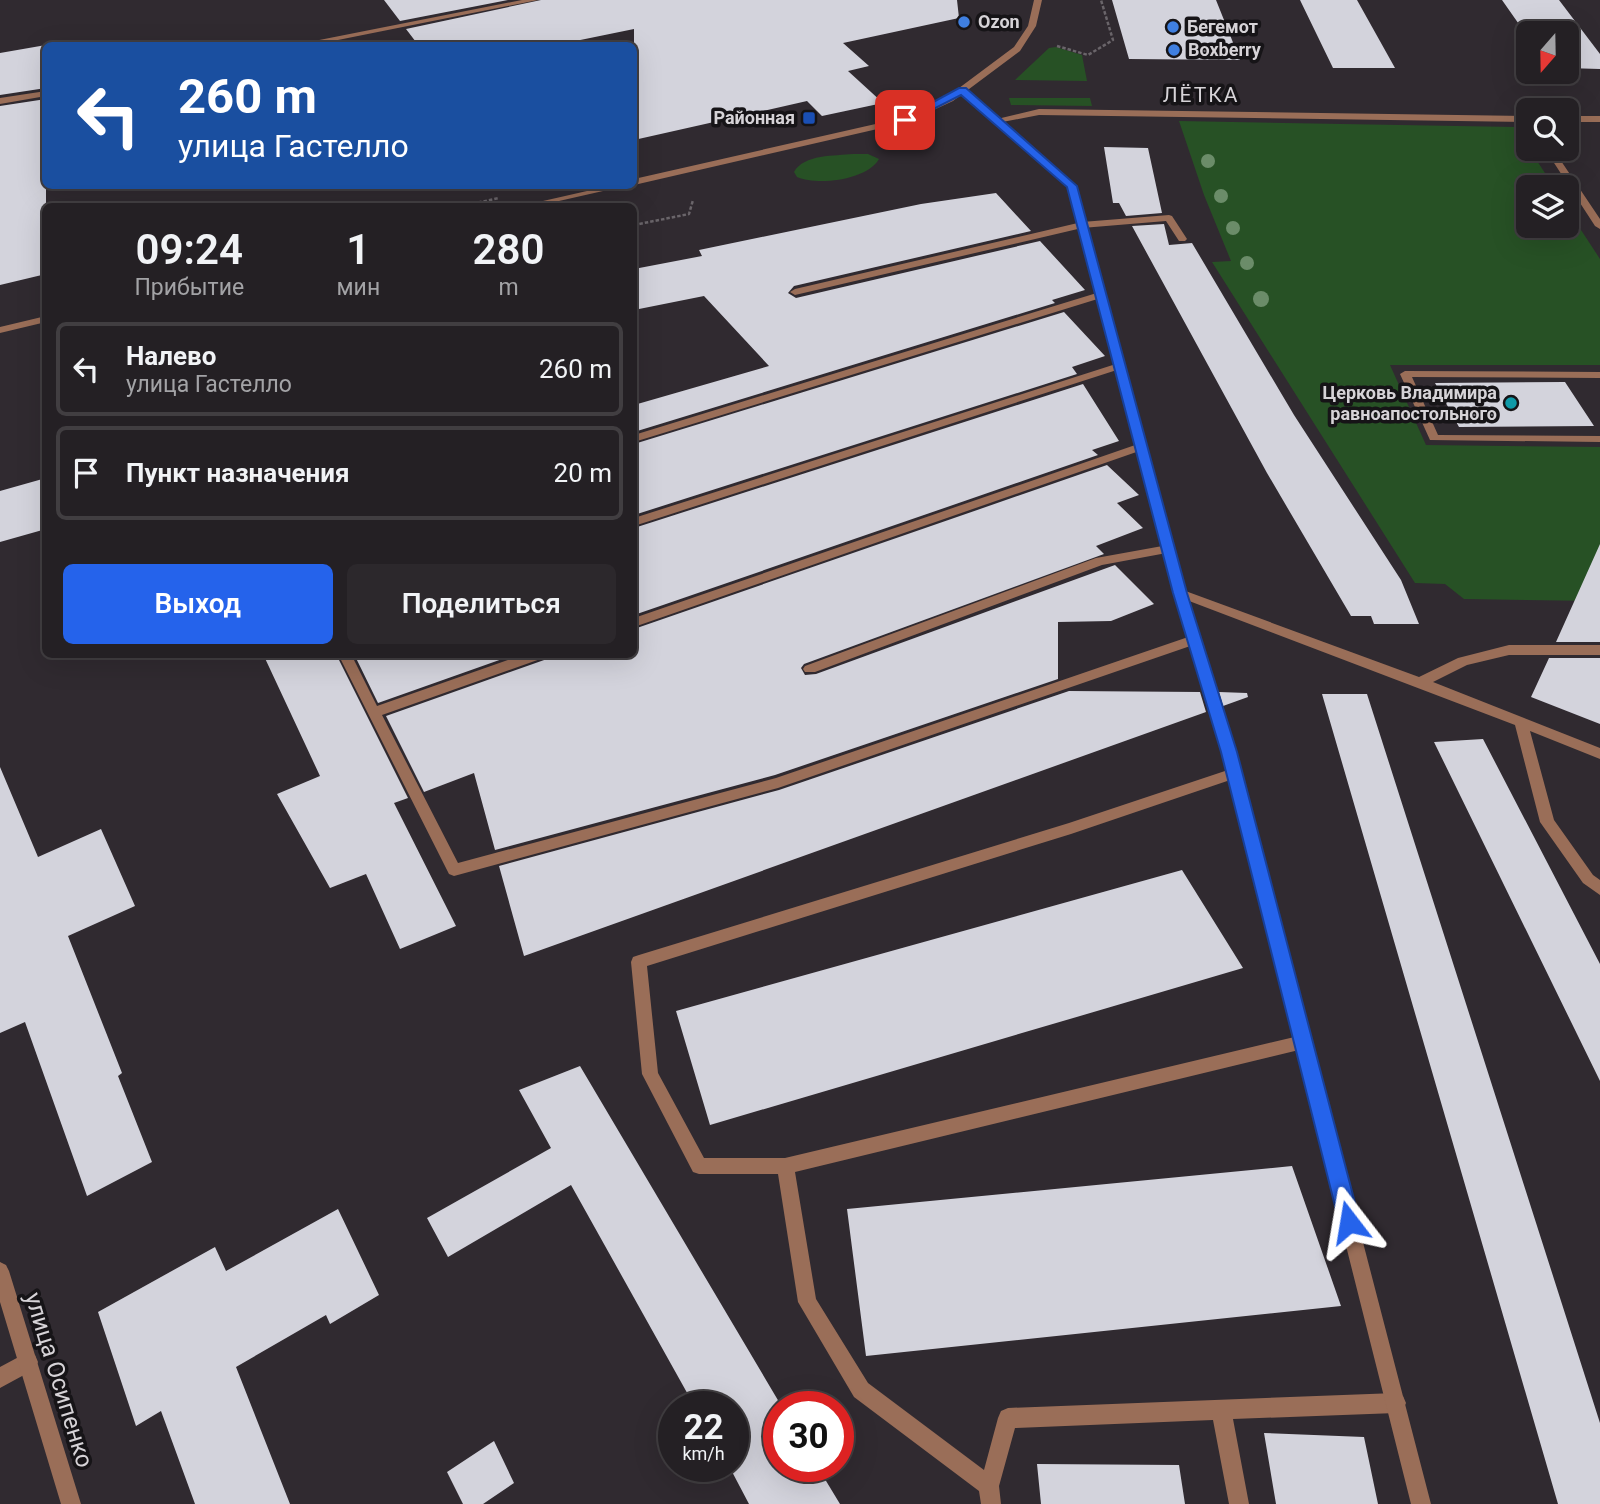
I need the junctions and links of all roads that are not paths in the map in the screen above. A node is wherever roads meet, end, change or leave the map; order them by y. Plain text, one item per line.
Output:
1 (534, 0) edge
2 (1038, 0) edge
3 (314, 42) edge
4 (962, 90) junction
5 (42, 94) edge
6 (0, 101) edge
7 (1516, 119) edge
8 (1579, 119) edge
9 (1600, 119) edge
10 (998, 120) junction
11 (1557, 161) edge
12 (637, 181) edge
13 (606, 189) edge
14 (540, 203) edge
15 (1082, 225) junction
16 (1600, 226) edge
17 (1182, 239) dead end
18 (795, 292) dead end
19 (1100, 295) junction
20 (42, 320) edge
21 (0, 330) edge
22 (1119, 366) junction
23 (1600, 375) edge
24 (637, 438) edge
25 (1600, 439) edge
26 (1141, 447) junction
27 (637, 521) edge
28 (1168, 549) junction
29 (1180, 593) junction
30 (637, 622) edge
31 (1195, 640) junction
32 (1600, 650) edge
33 (346, 658) edge
34 (529, 658) edge
35 (810, 668) dead end
36 (1421, 682) junction
37 (374, 712) junction
38 (1521, 722) junction
39 (1600, 754) edge
40 (1234, 773) junction
41 (1600, 890) edge
42 (1303, 1042) junction
43 (785, 1166) junction
44 (0, 1271) edge
45 (28, 1362) junction
46 (0, 1378) edge
47 (1396, 1403) junction
48 (1221, 1410) junction
49 (990, 1495) edge
50 (71, 1504) edge
51 (1239, 1504) edge
52 (1422, 1504) edge

1 - 3 street
2 - 4 street
4 - 10 street
4 - 12 street
5 - 6 street
7 - 10 street
8 - 9 street
10 - 15 street
11 - 16 street
13 - 14 street
15 - 17 street
15 - 18 street
15 - 19 street
19 - 22 street
19 - 24 street
20 - 21 street
22 - 26 street
22 - 27 street
23 - 25 street
26 - 28 street
26 - 30 street
28 - 29 street
28 - 35 street
29 - 31 street
29 - 36 street
31 - 37 street
31 - 40 street
32 - 36 street
33 - 37 street
34 - 37 street
36 - 38 street
38 - 39 street
38 - 41 street
40 - 42 street
40 - 43 street
42 - 43 street
42 - 47 street
43 - 49 street
44 - 45 street, улица Осипенко
45 - 46 street
45 - 50 street, улица Осипенко
47 - 48 street
47 - 52 street
48 - 49 street
48 - 51 street

